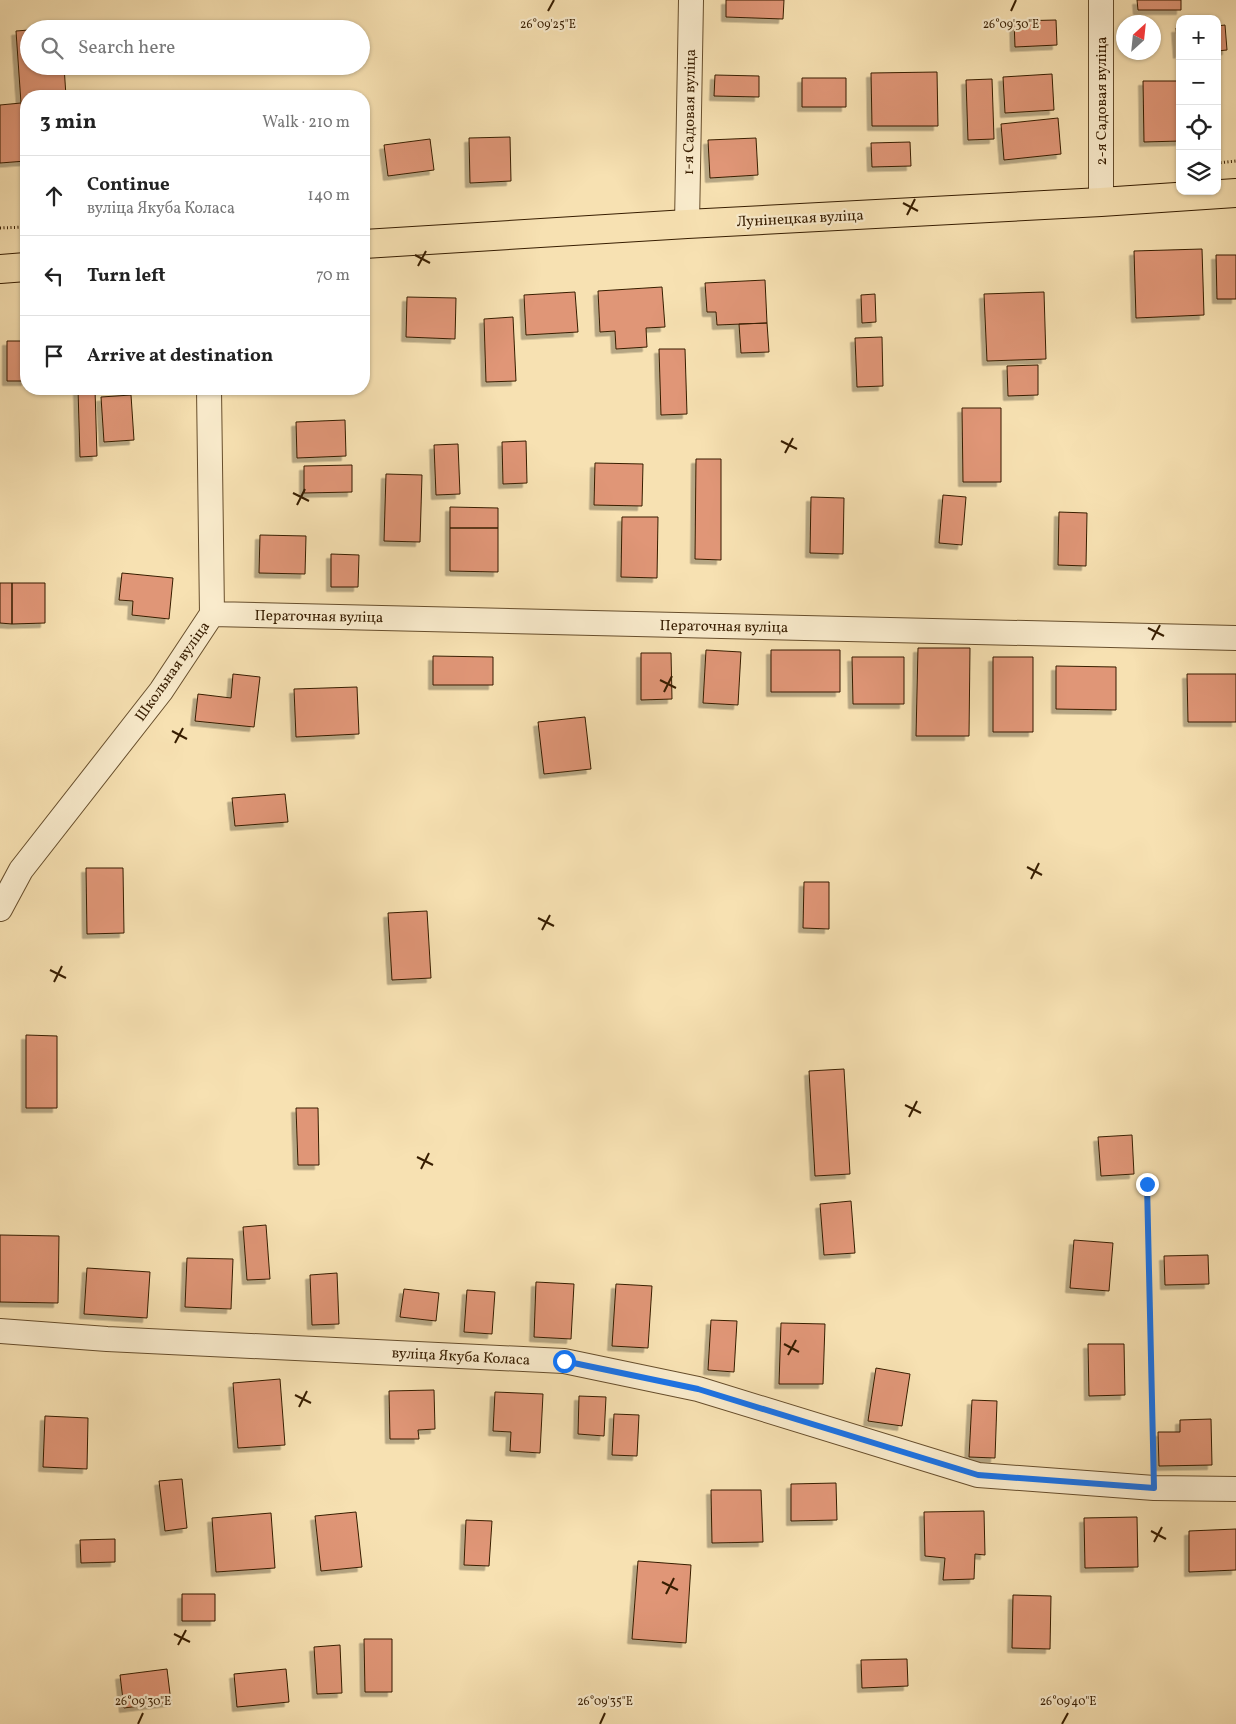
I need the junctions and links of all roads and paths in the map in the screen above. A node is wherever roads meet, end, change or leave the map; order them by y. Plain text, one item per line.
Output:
1 (691, 0) edge
2 (1101, 0) edge
3 (1236, 161) edge
4 (1221, 163) edge
5 (1236, 193) edge
6 (1101, 202) junction
7 (686, 224) junction
8 (20, 227) edge
9 (0, 228) edge
10 (370, 244) edge
11 (20, 267) edge
12 (0, 269) edge
13 (209, 395) edge
14 (212, 614) junction
15 (1236, 638) edge
16 (0, 909) edge
17 (1147, 1184) dead end
18 (0, 1331) edge
19 (1154, 1488) junction
20 (1236, 1489) edge

1 - 7 street, 1-я Садовая вуліца
2 - 6 street, 2-я Садовая вуліца
3 - 4 path
5 - 6 main road, Лунінецкая вуліца
6 - 7 main road, Лунінецкая вуліца
7 - 10 main road, Лунінецкая вуліца
8 - 9 path
11 - 12 main road
13 - 14 street, Школьная вуліца
14 - 15 street, Ператочная вуліца
14 - 16 street, Школьная вуліца
17 - 19 path
18 - 19 street, вуліца Якуба Коласа
19 - 20 street, вуліца Якуба Коласа

